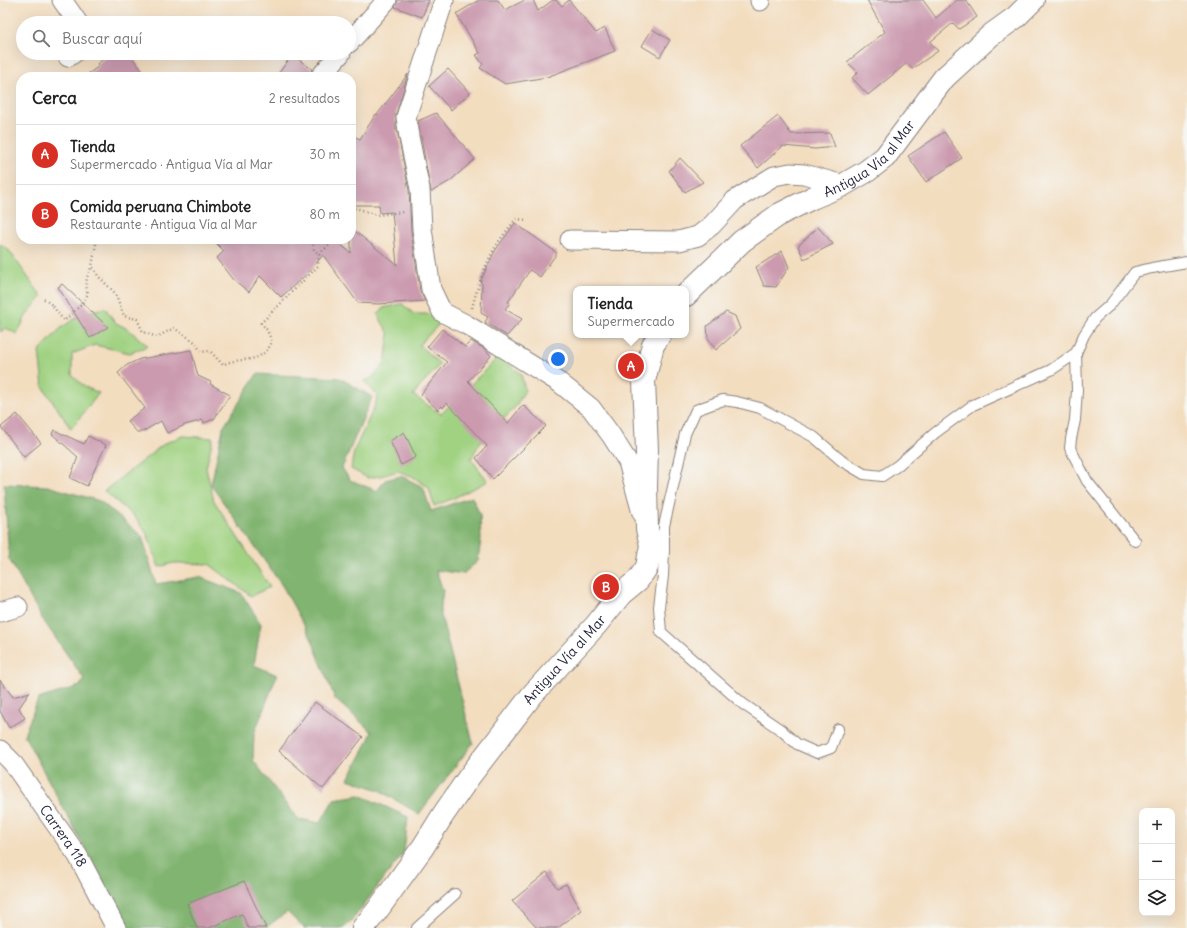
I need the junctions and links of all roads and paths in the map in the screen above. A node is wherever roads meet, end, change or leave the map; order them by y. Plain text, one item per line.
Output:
1 (62, 0) edge
2 (387, 0) edge
3 (444, 0) edge
4 (1034, 0) edge
5 (73, 16) edge
6 (356, 35) edge
7 (334, 60) edge
8 (324, 72) edge
9 (843, 185) junction
10 (356, 208) edge
11 (421, 210) junction
12 (527, 220) dead end
13 (570, 240) dead end
14 (96, 244) dead end
15 (313, 244) edge
16 (330, 244) edge
17 (319, 254) junction
18 (1187, 262) edge
19 (92, 266) junction
20 (689, 293) edge
21 (44, 298) dead end
22 (467, 325) junction
23 (658, 338) edge
24 (1076, 353) junction
25 (647, 529) junction
26 (1135, 541) dead end
27 (664, 550) junction
28 (18, 607) dead end
29 (0, 612) edge
30 (838, 729) dead end
31 (0, 750) edge
32 (455, 894) dead end
33 (116, 928) edge
34 (363, 928) edge
35 (417, 928) edge

1 - 5 street
2 - 6 street
3 - 11 street
4 - 9 main road, Antigua Vía al Mar
7 - 8 street
9 - 13 street
9 - 20 main road, Antigua Vía al Mar
10 - 11 path
11 - 22 street
12 - 22 path
14 - 19 path
15 - 17 path
16 - 17 path
17 - 19 path
18 - 24 lane
19 - 21 path
22 - 25 street
23 - 25 main road, Antigua Vía al Mar
24 - 26 lane
24 - 27 lane
25 - 27 lane
25 - 34 main road, Antigua Vía al Mar
27 - 30 lane
28 - 29 street
31 - 33 street, Carrera 118
32 - 35 lane

